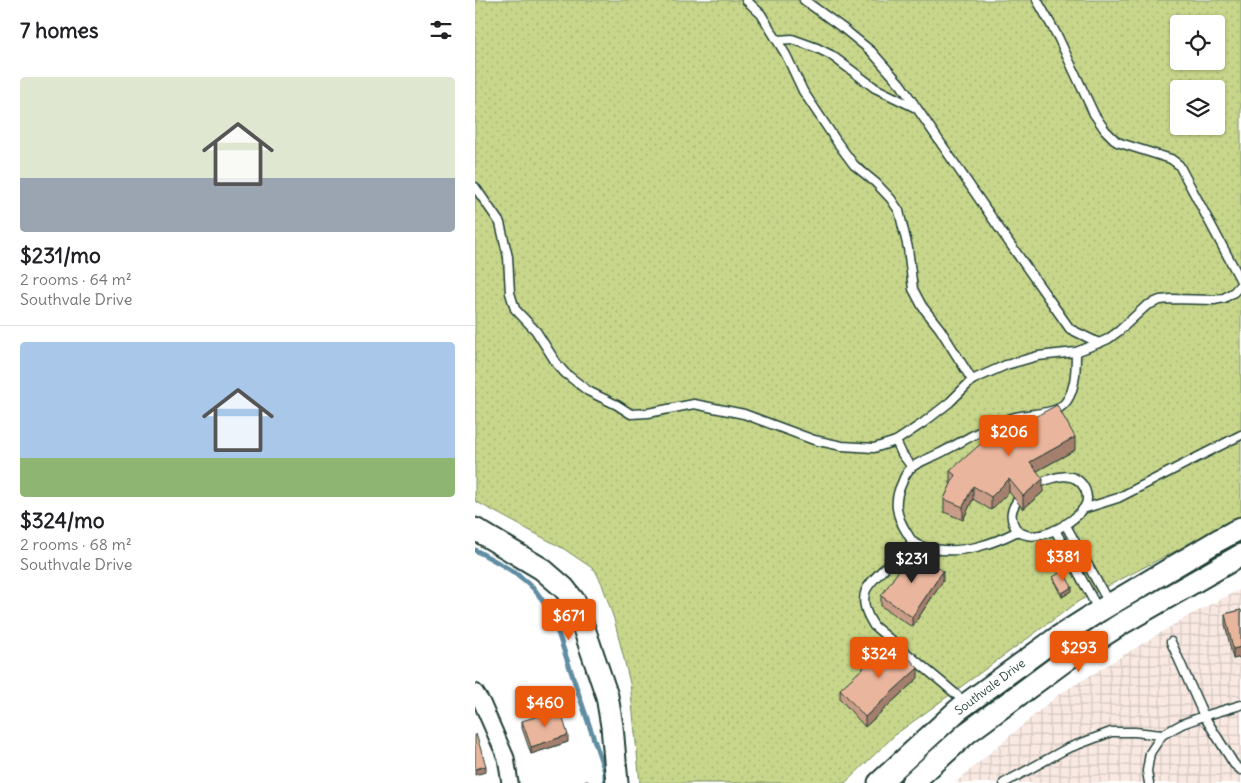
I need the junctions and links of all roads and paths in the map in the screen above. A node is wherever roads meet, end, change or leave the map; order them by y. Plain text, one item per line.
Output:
1 (746, 0) edge
2 (804, 0) edge
3 (1037, 0) edge
4 (756, 4) edge
5 (777, 40) junction
6 (918, 109) junction
7 (475, 187) edge
8 (1241, 282) edge
9 (1099, 343) junction
10 (1076, 352) junction
11 (972, 380) junction
12 (1241, 435) edge
13 (896, 441) junction
14 (912, 467) junction
15 (1037, 484) edge
16 (1017, 501) edge
17 (1083, 509) junction
18 (1065, 524) junction
19 (1241, 528) edge
20 (475, 529) edge
21 (1055, 530) junction
22 (1018, 531) junction
23 (913, 542) junction
24 (1241, 555) edge
25 (1104, 608) junction
26 (1171, 642) dead end
27 (475, 692) edge
28 (967, 704) junction
29 (1241, 705) edge
30 (1204, 716) junction
31 (1162, 735) junction
32 (1241, 770) edge
33 (510, 783) edge
34 (617, 783) edge
35 (879, 783) edge
36 (912, 783) edge
37 (1004, 783) edge
38 (1149, 783) edge

1 - 4 lane
2 - 6 lane
3 - 8 lane
4 - 5 lane
5 - 6 lane
5 - 11 lane
6 - 9 lane
7 - 13 lane
8 - 9 lane
9 - 10 lane
10 - 11 lane
10 - 14 lane
11 - 13 lane
12 - 17 lane
13 - 14 lane
14 - 23 lane
15 - 17 lane
16 - 22 lane
17 - 18 lane
18 - 21 lane
18 - 25 lane
19 - 25 street, Southvale Drive
20 - 34 street
21 - 22 lane
21 - 25 lane
22 - 23 lane
23 - 28 lane
24 - 36 street, Southvale Drive
25 - 28 street, Southvale Drive
26 - 30 lane
27 - 33 street
28 - 35 street, Southvale Drive
29 - 30 lane
30 - 31 lane
30 - 32 lane
31 - 37 lane
31 - 38 lane

